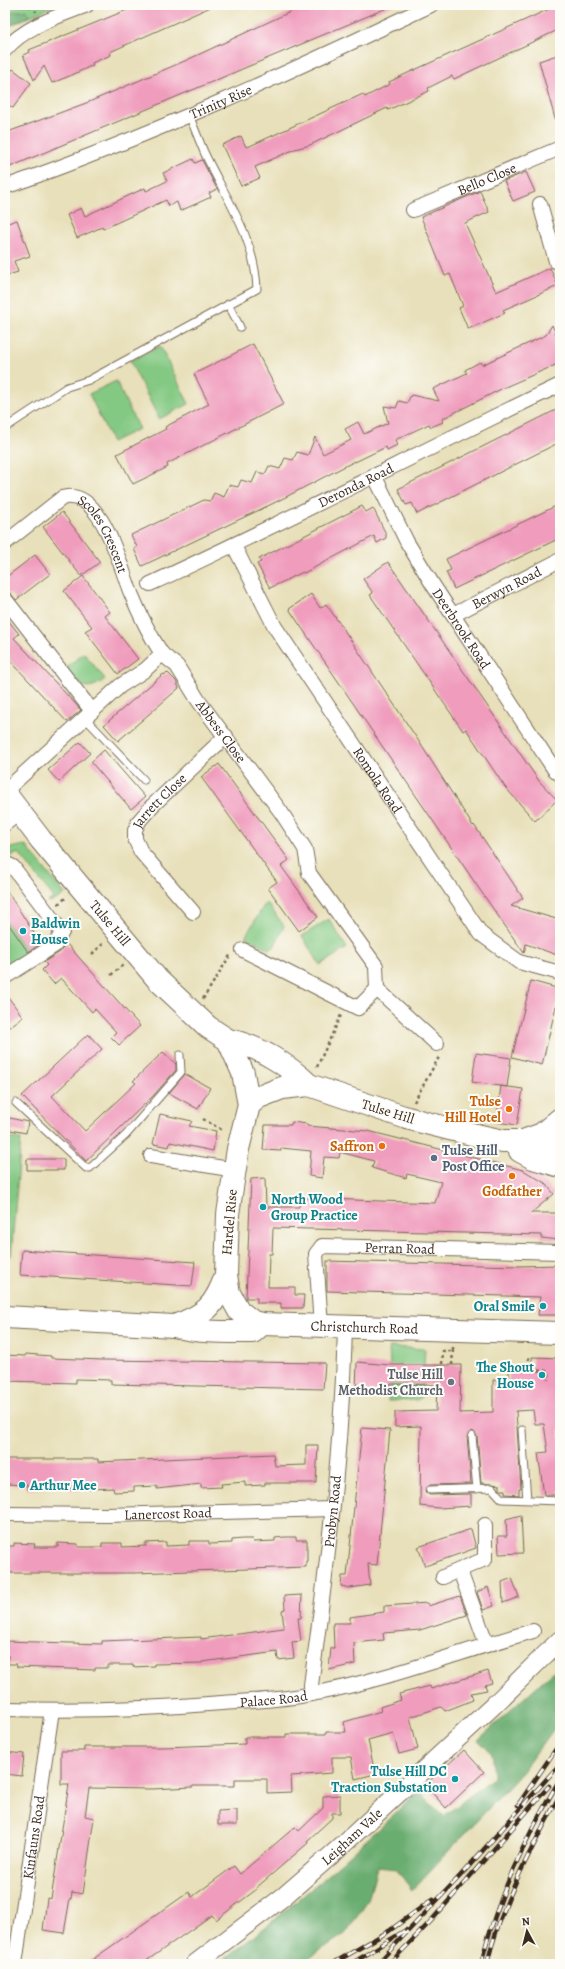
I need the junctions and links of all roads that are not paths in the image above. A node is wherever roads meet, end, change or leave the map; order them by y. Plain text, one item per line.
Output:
1 (87, 5) edge
2 (431, 5) edge
3 (5, 50) edge
4 (189, 115) junction
5 (560, 148) edge
6 (5, 187) edge
7 (540, 204) dead end
8 (413, 210) dead end
9 (560, 261) edge
10 (228, 304) junction
11 (240, 327) dead end
12 (560, 385) edge
13 (5, 428) edge
14 (374, 475) junction
15 (5, 543) edge
16 (234, 546) junction
17 (560, 560) edge
18 (150, 584) dead end
19 (5, 599) edge
20 (453, 615) junction
21 (162, 654) junction
22 (89, 715) junction
23 (226, 736) junction
24 (560, 774) edge
25 (144, 780) dead end
26 (5, 792) edge
27 (12, 819) edge
28 (5, 863) edge
29 (193, 912) dead end
30 (243, 950) road end
31 (560, 973) edge
32 (5, 977) edge
33 (377, 988) junction
34 (228, 1040) junction
35 (437, 1044) road end
36 (180, 1055) dead end
37 (313, 1076) junction
38 (16, 1103) dead end
39 (249, 1105) junction
40 (560, 1119) edge
41 (513, 1141) junction
42 (560, 1146) edge
43 (151, 1156) dead end
44 (560, 1166) edge
45 (234, 1170) junction
46 (560, 1252) edge
47 (226, 1275) junction
48 (5, 1317) edge
49 (262, 1324) junction
50 (174, 1326) junction
51 (321, 1326) junction
52 (345, 1327) junction
53 (560, 1333) edge
54 (522, 1430) dead end
55 (472, 1436) dead end
56 (477, 1489) junction
57 (430, 1490) dead end
58 (527, 1500) junction
59 (560, 1501) edge
60 (332, 1509) junction
61 (5, 1514) edge
62 (484, 1525) dead end
63 (460, 1571) junction
64 (443, 1577) dead end
65 (533, 1631) dead end
66 (556, 1644) edge
67 (487, 1645) junction
68 (312, 1694) junction
69 (5, 1709) edge
70 (52, 1710) junction
71 (15, 1964) edge
72 (194, 1964) edge

1 - 3 street
2 - 4 street, Trinity Rise
4 - 6 street, Trinity Rise
4 - 10 lane
5 - 8 street, Bello Close
7 - 9 street
10 - 11 lane
10 - 13 lane
12 - 14 street, Deronda Road
14 - 16 street, Deronda Road
14 - 20 street, Deerbrook Road
15 - 21 street, Scoles Crescent
16 - 18 street, Deronda Road
16 - 31 street, Romola Road
17 - 20 street, Berwyn Road
19 - 22 street
20 - 24 street, Deerbrook Road
21 - 22 street
21 - 23 street, Abbess Close
22 - 25 lane
22 - 26 street
23 - 29 street, Jarrett Close
23 - 33 street, Abbess Close
26 - 27 main road, Tulse Hill
27 - 34 main road, Tulse Hill
28 - 32 street
30 - 33 street
33 - 35 street
34 - 37 main road, Tulse Hill
34 - 39 main road
36 - 38 lane
37 - 39 main road
37 - 41 main road, Tulse Hill
39 - 45 main road, Hardel Rise
40 - 41 main road
41 - 42 main road, Tulse Hill
41 - 44 main road
43 - 45 street, Hardel Rise
45 - 47 main road, Hardel Rise
46 - 51 street, Perran Road
47 - 49 main road
47 - 50 main road, Christchurch Road
48 - 50 main road, Christchurch Road
49 - 50 main road, Christchurch Road
49 - 51 main road, Christchurch Road
51 - 52 main road, Christchurch Road
52 - 53 main road, Christchurch Road
52 - 60 street, Probyn Road
54 - 58 lane
55 - 56 lane
56 - 57 lane
56 - 58 lane
58 - 59 lane
60 - 61 street, Lanercost Road
60 - 68 street, Probyn Road
62 - 63 street
63 - 64 street
63 - 67 street
65 - 67 street, Palace Road
66 - 72 street, Leigham Vale
67 - 68 street, Palace Road
68 - 70 street, Palace Road
69 - 70 street, Palace Road
70 - 71 street, Kinfauns Road

